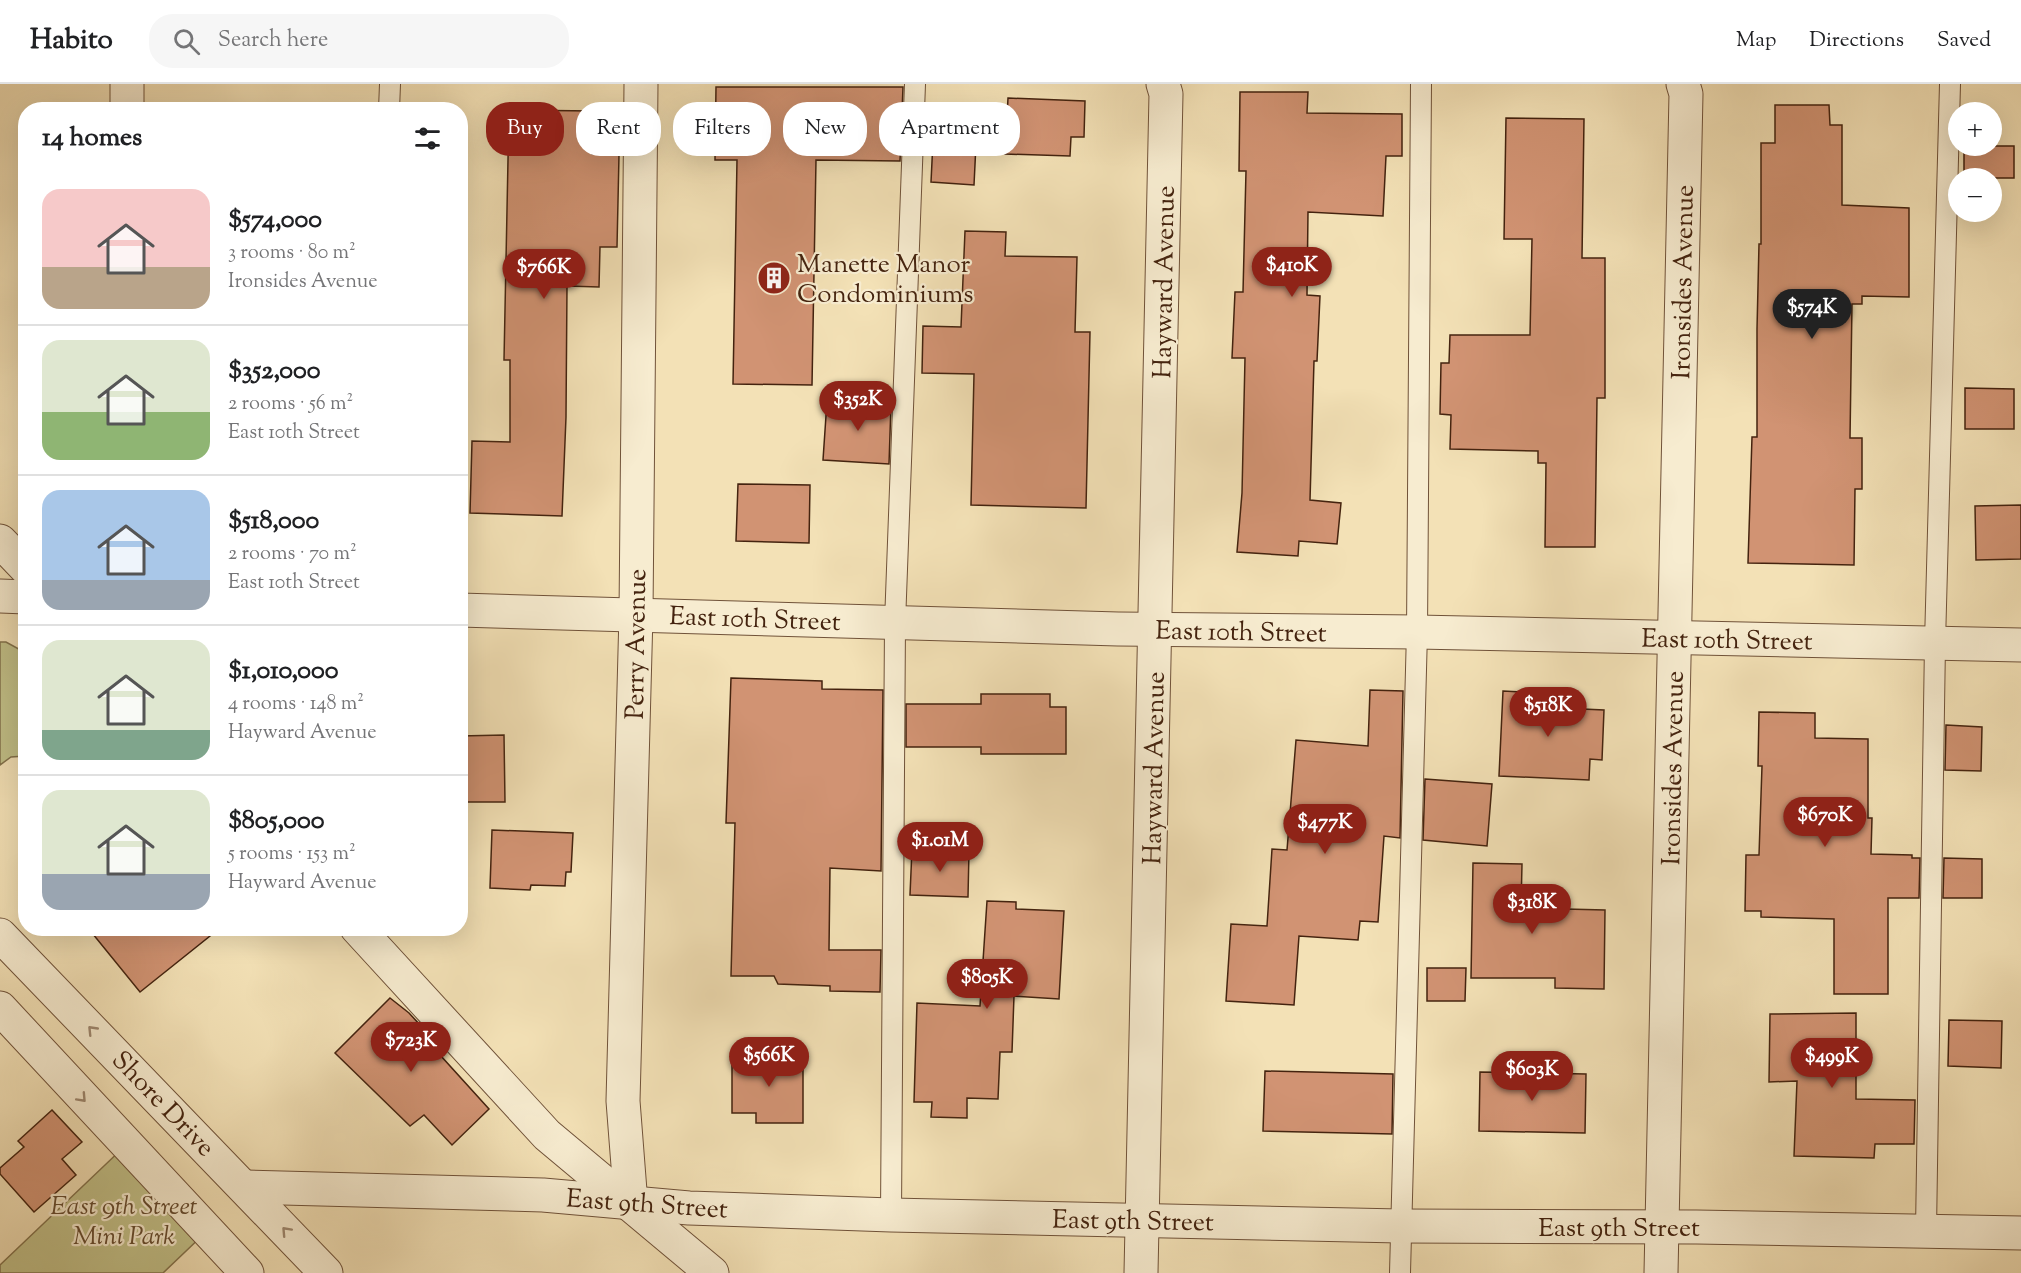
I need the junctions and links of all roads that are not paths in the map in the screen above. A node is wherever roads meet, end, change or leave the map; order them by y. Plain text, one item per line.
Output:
1 (127, 84) edge
2 (390, 84) edge
3 (641, 84) edge
4 (915, 84) edge
5 (1163, 84) edge
6 (1420, 84) edge
7 (1683, 84) edge
8 (1950, 84) edge
9 (127, 102) edge
10 (389, 102) edge
11 (0, 541) edge
12 (18, 560) edge
13 (0, 596) edge
14 (18, 597) edge
15 (468, 610) edge
16 (636, 614) junction
17 (894, 623) junction
18 (1156, 630) junction
19 (1417, 632) junction
20 (1675, 637) junction
21 (1935, 643) junction
22 (2021, 645) edge
23 (0, 935) edge
24 (364, 936) edge
25 (0, 1008) edge
26 (245, 1188) junction
27 (631, 1204) junction
28 (891, 1215) junction
29 (1142, 1221) junction
30 (1400, 1226) junction
31 (1662, 1227) junction
32 (1926, 1231) junction
33 (2021, 1233) edge
34 (247, 1273) edge
35 (326, 1273) edge
36 (712, 1273) edge
37 (1142, 1273) edge
38 (1400, 1273) edge
39 (1661, 1273) edge

1 - 9 street
2 - 10 lane
3 - 16 street, Perry Avenue
4 - 17 lane
5 - 18 street, Hayward Avenue
6 - 19 lane
7 - 20 street, Ironsides Avenue
8 - 21 lane
11 - 12 street
13 - 14 street
15 - 16 street, East 10th Street
16 - 17 street, East 10th Street
16 - 27 street, Perry Avenue
17 - 18 street, East 10th Street
17 - 28 lane
18 - 19 street, East 10th Street
18 - 29 street, Hayward Avenue
19 - 20 street, East 10th Street
19 - 30 lane
20 - 21 street, East 10th Street
20 - 31 street, Ironsides Avenue
21 - 22 street, East 10th Street
21 - 32 lane
26 -> 23 street, Shore Drive
24 - 27 street
25 -> 34 street
26 - 27 street, East 9th Street
35 -> 26 street, Shore Drive
27 - 28 street, East 9th Street
27 - 36 street
28 - 29 street, East 9th Street
29 - 30 street, East 9th Street
29 - 37 street, Hayward Avenue
30 - 31 street, East 9th Street
30 - 38 lane
31 - 32 street, East 9th Street
31 - 39 street, Ironsides Avenue
32 - 33 street, East 9th Street

